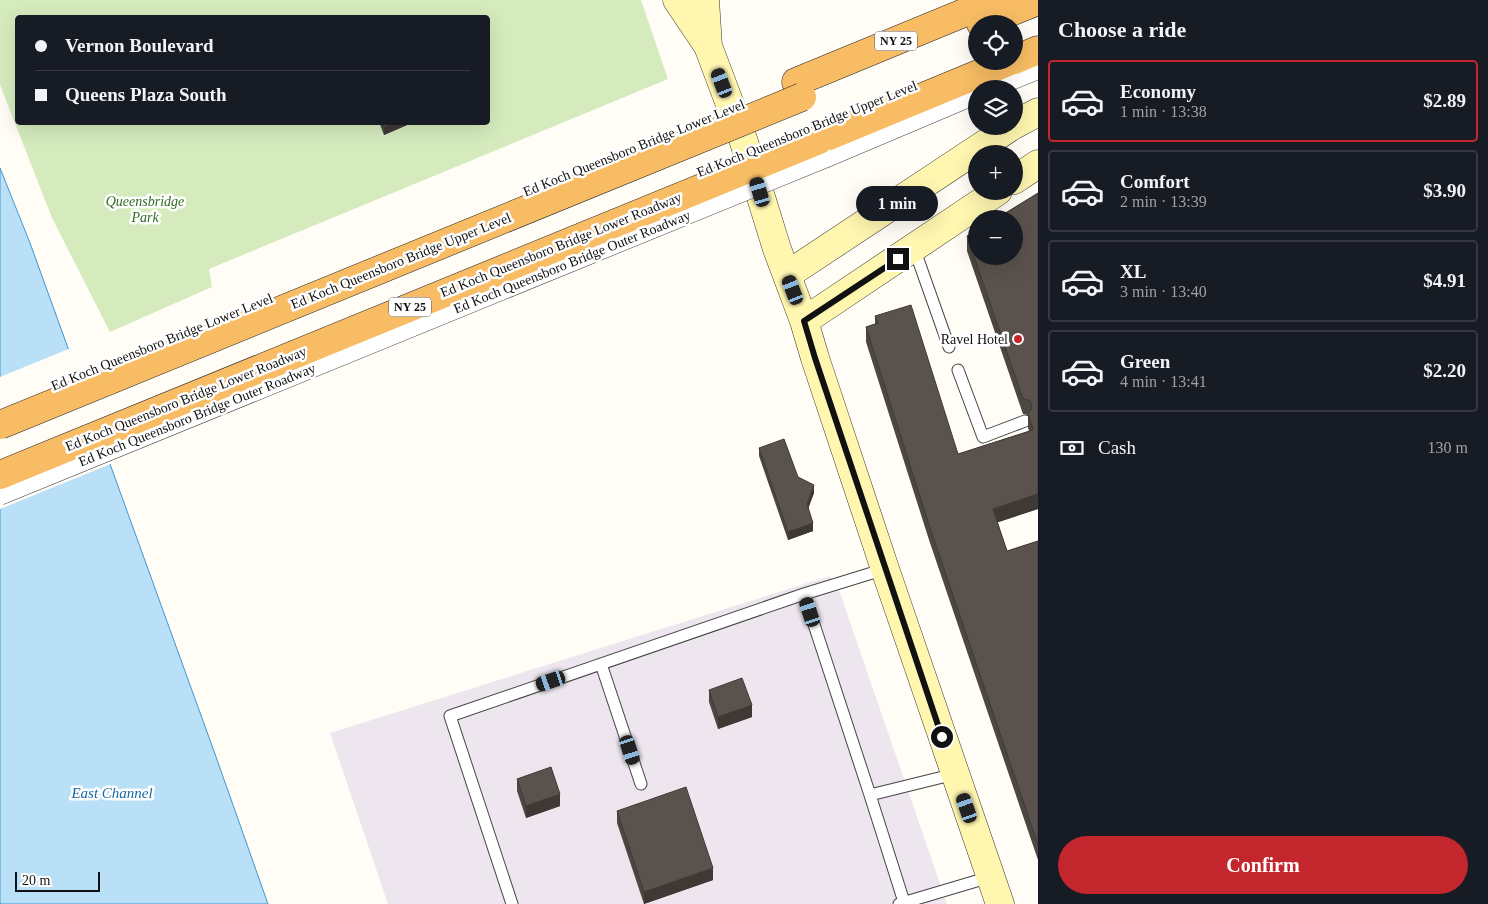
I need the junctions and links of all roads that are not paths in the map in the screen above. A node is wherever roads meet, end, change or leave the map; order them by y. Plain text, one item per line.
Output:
1 (677, 0) edge
2 (705, 0) edge
3 (996, 0) edge
4 (1038, 0) edge
5 (1002, 15) edge
6 (968, 29) edge
7 (1038, 36) edge
8 (1023, 42) edge
9 (708, 46) junction
10 (1038, 50) edge
11 (1023, 56) edge
12 (968, 64) edge
13 (990, 70) edge
14 (1038, 70) edge
15 (1014, 80) edge
16 (799, 90) junction
17 (968, 98) edge
18 (1038, 112) edge
19 (1023, 120) edge
20 (999, 135) edge
21 (1038, 164) edge
22 (1023, 174) edge
23 (985, 200) edge
24 (914, 248) junction
25 (787, 275) junction
26 (804, 321) junction
27 (949, 347) dead end
28 (958, 370) dead end
29 (0, 408) edge
30 (1025, 421) edge
31 (0, 425) edge
32 (0, 460) edge
33 (0, 475) edge
34 (0, 496) edge
35 (885, 569) junction
36 (804, 594) junction
37 (601, 664) junction
38 (955, 774) junction
39 (641, 784) dead end
40 (870, 795) junction
41 (990, 877) junction
42 (901, 903) edge
43 (512, 904) edge
44 (1000, 904) edge

1 - 9 main road
2 - 9 main road
3 - 16 highway, NY 25
4 - 5 highway
6 - 16 highway
7 - 8 highway
9 - 25 main road
10 - 11 highway, Ed Koch Queensboro Bridge Lower Roadway / NY 25
12 - 32 highway, Ed Koch Queensboro Bridge Upper Level
13 - 33 highway, Ed Koch Queensboro Bridge Lower Roadway / NY 25, bridge
14 - 15 street
16 - 29 highway, Ed Koch Queensboro Bridge Lower Level / NY 25
16 - 31 highway, Ed Koch Queensboro Bridge Upper Level, bridge
17 - 34 street, Ed Koch Queensboro Bridge Outer Roadway, bridge
18 - 19 main road
20 - 25 main road
21 - 22 main road
23 - 24 main road
24 - 26 main road
24 - 27 lane
25 - 26 main road
26 - 35 main road
28 - 30 lane
35 - 36 lane
35 - 38 main road
36 - 37 lane
36 - 40 lane
37 - 39 lane
37 - 43 lane
38 - 40 lane
38 - 41 main road
40 - 42 lane
41 - 42 lane
41 - 44 main road

